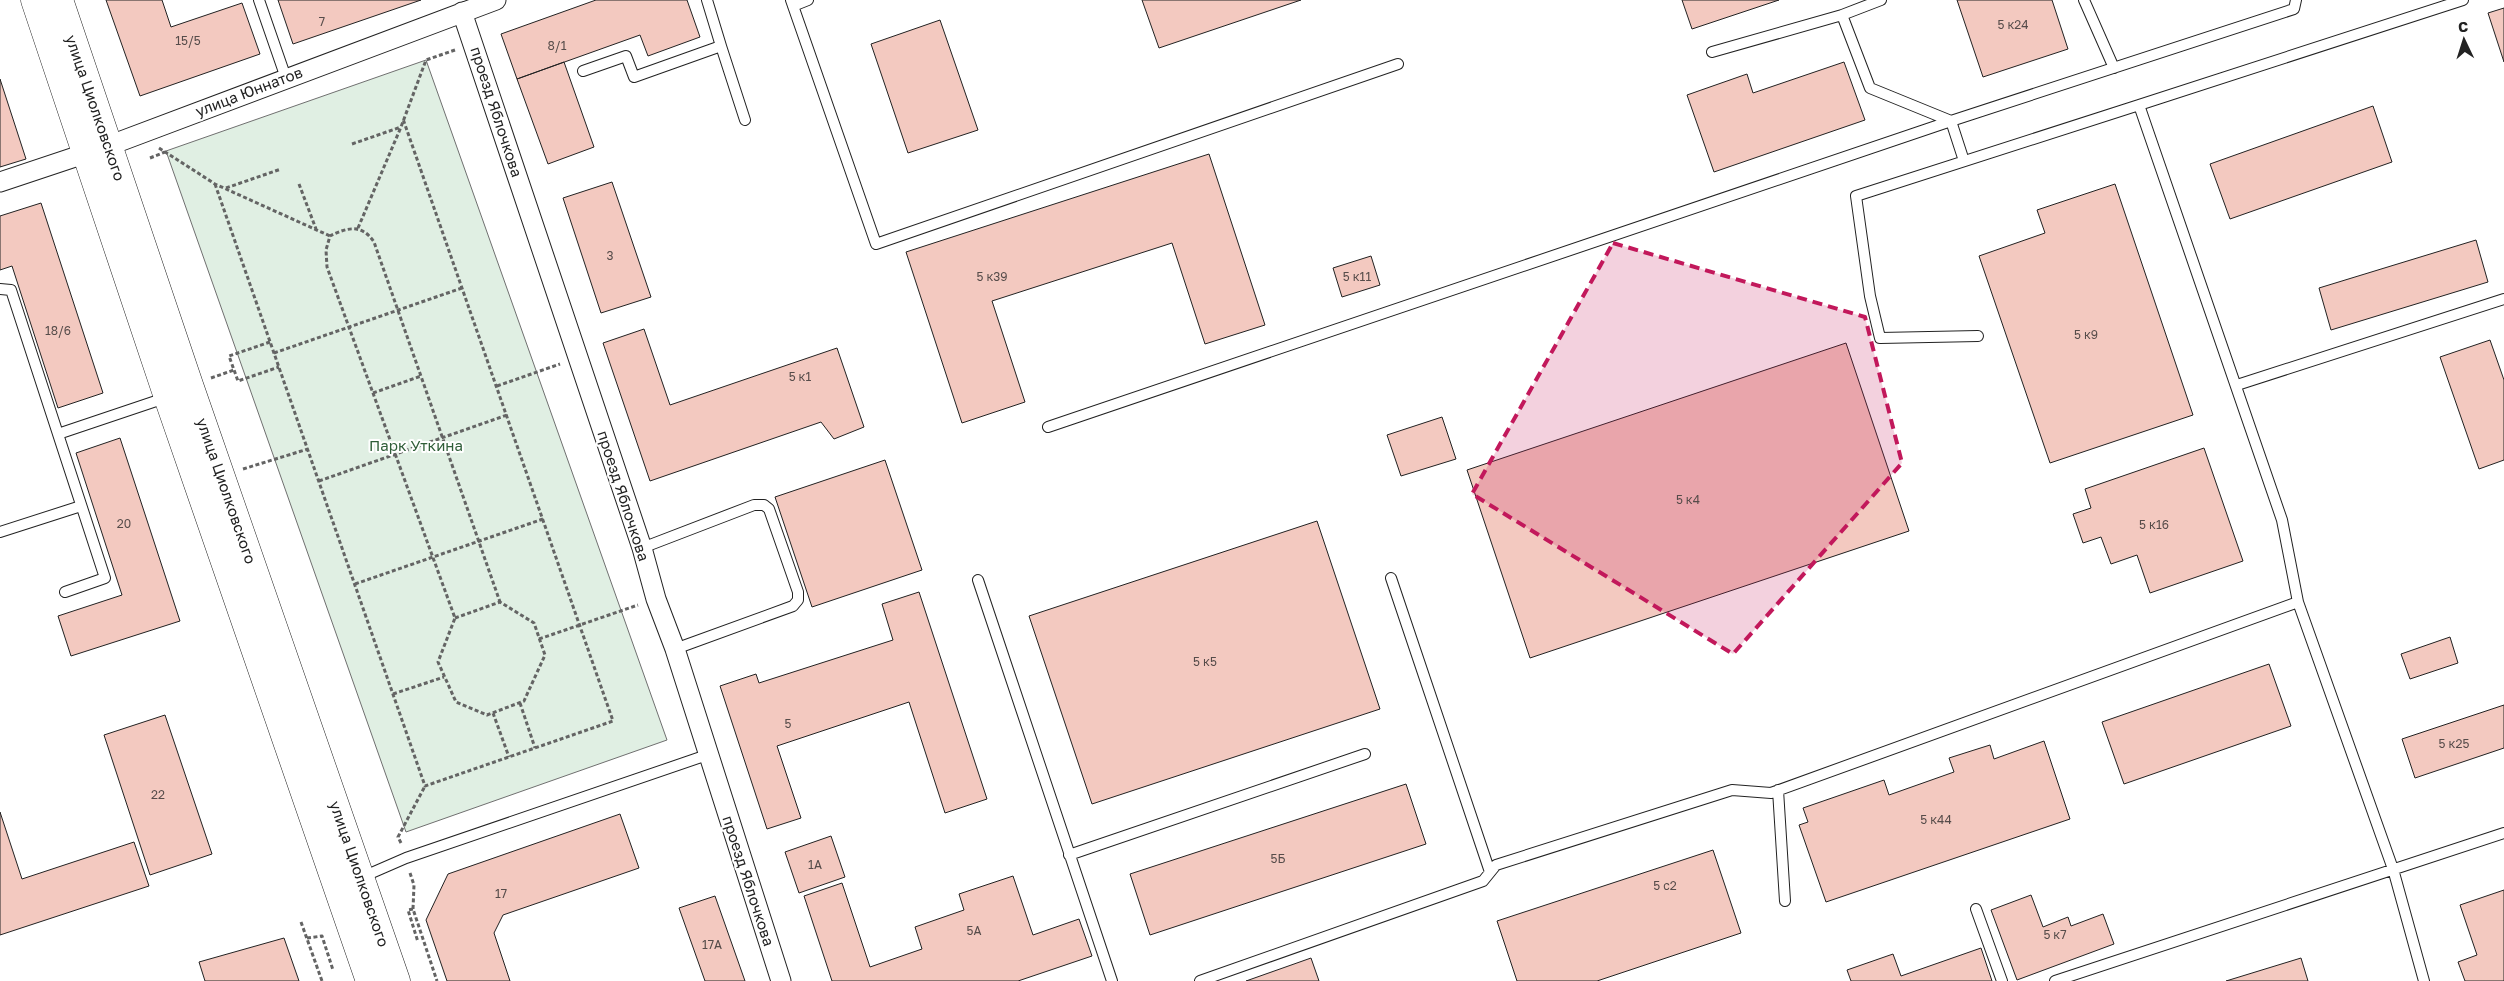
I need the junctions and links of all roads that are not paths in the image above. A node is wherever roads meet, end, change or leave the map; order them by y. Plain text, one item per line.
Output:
1 (35, 0) edge
2 (59, 0) edge
3 (259, 0) edge
4 (496, 0) edge
5 (707, 0) edge
6 (808, 0) edge
7 (1881, 0) edge
8 (2084, 0) edge
9 (2296, 0) edge
10 (2464, 0) edge
11 (792, 3) edge
12 (462, 12) junction
13 (1842, 15) junction
14 (721, 46) junction
15 (1712, 52) dead end
16 (1398, 64) dead end
17 (2114, 68) junction
18 (584, 71) dead end
19 (286, 78) junction
20 (2139, 105) junction
21 (745, 120) dead end
22 (1951, 121) junction
23 (97, 150) junction
24 (1964, 161) junction
25 (0, 182) edge
26 (0, 289) edge
27 (2504, 299) edge
28 (1978, 336) dead end
29 (2237, 385) junction
30 (168, 397) junction
31 (1048, 427) dead end
32 (58, 434) junction
33 (82, 506) junction
34 (0, 532) edge
35 (642, 548) junction
36 (1391, 578) dead end
37 (978, 580) dead end
38 (65, 592) dead end
39 (2298, 602) junction
40 (675, 648) junction
41 (1365, 754) dead end
42 (707, 755) junction
43 (1778, 790) junction
44 (2504, 833) edge
45 (1069, 855) junction
46 (2392, 869) junction
47 (1490, 872) junction
48 (349, 882) junction
49 (1784, 901) dead end
50 (1976, 909) dead end
51 (370, 981) edge
52 (396, 981) edge
53 (780, 981) edge
54 (1112, 981) edge
55 (1200, 981) edge
56 (2002, 981) edge
57 (2055, 981) edge
58 (2424, 981) edge

1 - 23 main road, улица Циолковского
2 - 23 main road, улица Циолковского
3 - 19 lane
4 - 12 street, улица Юннатов
5 - 14 lane
6 - 11 lane
7 - 13 lane
8 - 17 lane
9 - 17 lane
10 - 20 lane
11 - 16 lane
12 - 19 street, улица Юннатов
12 - 35 street, проезд Яблочкова
13 - 15 lane
13 - 22 lane
14 - 18 lane
14 - 21 lane
17 - 22 lane
19 - 23 street, улица Юннатов
20 - 24 lane
20 - 29 lane
22 - 24 lane
22 - 31 lane
23 - 25 street, улица Юннатов
23 - 30 main road, улица Циолковского
23 - 48 main road, улица Циолковского
24 - 28 lane
26 - 32 lane
27 - 29 lane
29 - 39 lane
30 - 32 lane
30 - 48 main road, улица Циолковского
32 - 33 lane
33 - 34 lane
33 - 38 lane
35 - 40 street, проезд Яблочкова
35 - 40 lane
36 - 47 lane
37 - 45 lane
39 - 43 lane
39 - 46 lane
40 - 42 street, проезд Яблочкова
41 - 45 lane
42 - 48 lane
42 - 53 street, проезд Яблочкова
43 - 47 lane
43 - 49 lane
44 - 46 lane
45 - 54 lane
46 - 57 lane
46 - 58 lane
47 - 55 lane
48 - 51 main road, улица Циолковского
48 - 52 main road, улица Циолковского
50 - 56 lane

